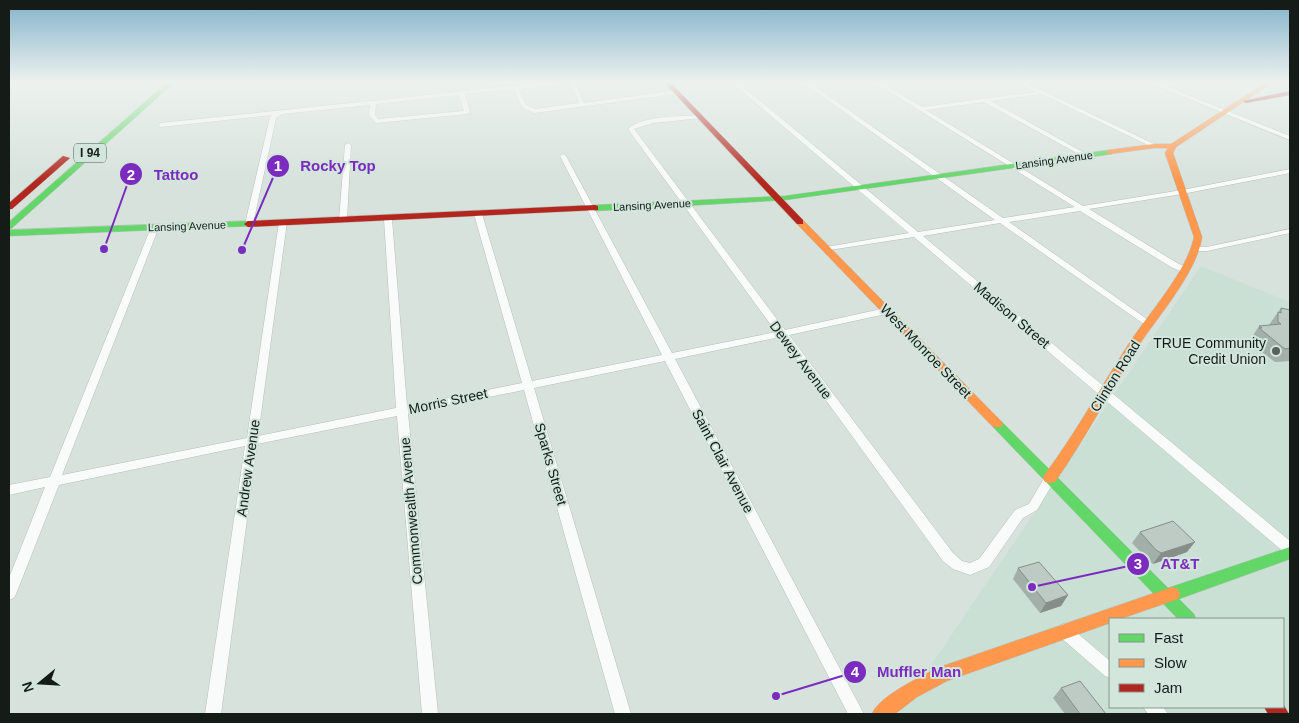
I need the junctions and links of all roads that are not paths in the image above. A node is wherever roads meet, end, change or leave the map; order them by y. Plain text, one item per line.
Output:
1 (118, 115) edge
2 (135, 115) edge
3 (258, 115) edge
4 (278, 115) edge
5 (372, 115) edge
6 (439, 115) edge
7 (697, 115) edge
8 (774, 115) edge
9 (852, 115) edge
10 (930, 115) edge
11 (1011, 115) edge
12 (1089, 115) edge
13 (1221, 115) edge
14 (1232, 115) edge
15 (699, 117) junction
16 (161, 125) dead end
17 (1290, 129) edge
18 (97, 132) dead end
19 (1275, 132) junction
20 (1290, 138) edge
21 (348, 145) dead end
22 (1154, 146) junction
23 (1173, 146) junction
24 (74, 151) dead end
25 (563, 156) dead end
26 (1086, 156) junction
27 (1014, 166) junction
28 (1290, 171) edge
29 (939, 176) junction
30 (860, 187) junction
31 (1182, 192) junction
32 (778, 198) junction
33 (685, 204) junction
34 (9, 207) edge
35 (589, 208) junction
36 (1083, 208) junction
37 (478, 214) junction
38 (388, 219) junction
39 (343, 220) junction
40 (1001, 221) junction
41 (283, 222) junction
42 (249, 224) junction
43 (9, 226) edge
44 (155, 227) junction
45 (1290, 231) edge
46 (9, 233) edge
47 (916, 234) junction
48 (826, 249) junction
49 (1196, 249) junction
50 (1185, 270) junction
51 (886, 311) junction
52 (1148, 324) junction
53 (782, 334) junction
54 (668, 356) junction
55 (528, 385) junction
56 (1103, 393) junction
57 (402, 411) junction
58 (252, 441) junction
59 (1050, 478) junction
60 (53, 482) junction
61 (9, 490) edge
62 (1290, 551) edge
63 (984, 563) joint
64 (9, 594) edge
65 (1165, 595) junction
66 (1187, 618) edge
67 (1064, 631) junction
68 (1109, 670) edge
69 (213, 714) edge
70 (430, 714) edge
71 (623, 714) edge
72 (856, 714) edge
73 (881, 714) edge

1 - 18 main road, I 94
2 - 43 main road, I 94
3 - 16 street
4 - 42 street
5 - 6 street
7 - 15 main road, West Monroe Street
8 - 30 street, Madison Street
9 - 29 street
10 - 27 street
11 - 26 street
12 - 22 street
13 - 23 main road
14 - 19 street
15 - 32 main road, West Monroe Street
15 - 33 street, Dewey Avenue
17 - 19 street
19 - 20 street
21 - 39 street
22 - 23 main road, Lansing Avenue
22 - 26 main road, Lansing Avenue
23 - 31 main road
24 - 34 main road, I 94
25 - 35 street, Saint Clair Avenue
26 - 27 main road, Lansing Avenue
27 - 29 main road, Lansing Avenue
27 - 36 street
28 - 31 street
29 - 30 main road, Lansing Avenue
29 - 40 street
30 - 32 main road, Lansing Avenue
30 - 47 street, Madison Street
31 - 36 street
31 - 49 main road
32 - 33 main road, Lansing Avenue
32 - 48 main road, West Monroe Street
33 - 35 main road, Lansing Avenue
33 - 53 street, Dewey Avenue
35 - 37 main road, Lansing Avenue
35 - 54 street, Saint Clair Avenue
36 - 40 street
36 - 50 street
37 - 38 main road, Lansing Avenue
37 - 55 street, Sparks Street
38 - 39 main road, Lansing Avenue
38 - 57 street, Commonwealth Avenue
39 - 41 main road, Lansing Avenue
40 - 47 street
40 - 52 street
41 - 42 main road, Lansing Avenue
41 - 58 street, Andrew Avenue
42 - 44 main road, Lansing Avenue
44 - 46 main road, Lansing Avenue
44 - 60 street
45 - 49 street
47 - 48 street
47 - 56 street, Madison Street
48 - 51 main road, West Monroe Street
49 - 50 main road, Clinton Road
50 - 52 main road, Clinton Road
51 - 53 street, Morris Street
51 - 59 main road, West Monroe Street
52 - 56 main road, Clinton Road
53 - 54 street, Morris Street
53 - 63 street, Dewey Avenue
54 - 55 street, Morris Street
54 - 72 street, Saint Clair Avenue
55 - 57 street, Morris Street
55 - 71 street, Sparks Street
56 - 59 main road, Clinton Road
56 - 62 street, Madison Street
57 - 58 street, Morris Street
57 - 70 street, Commonwealth Avenue
58 - 60 street, Morris Street
58 - 69 street, Andrew Avenue
59 - 63 street, Clinton Road
59 - 65 main road, West Monroe Street
60 - 61 street, Morris Street
60 - 64 street
62 - 65 main road
65 - 66 main road, West Monroe Street
65 - 67 main road
67 - 68 street
67 - 73 main road

